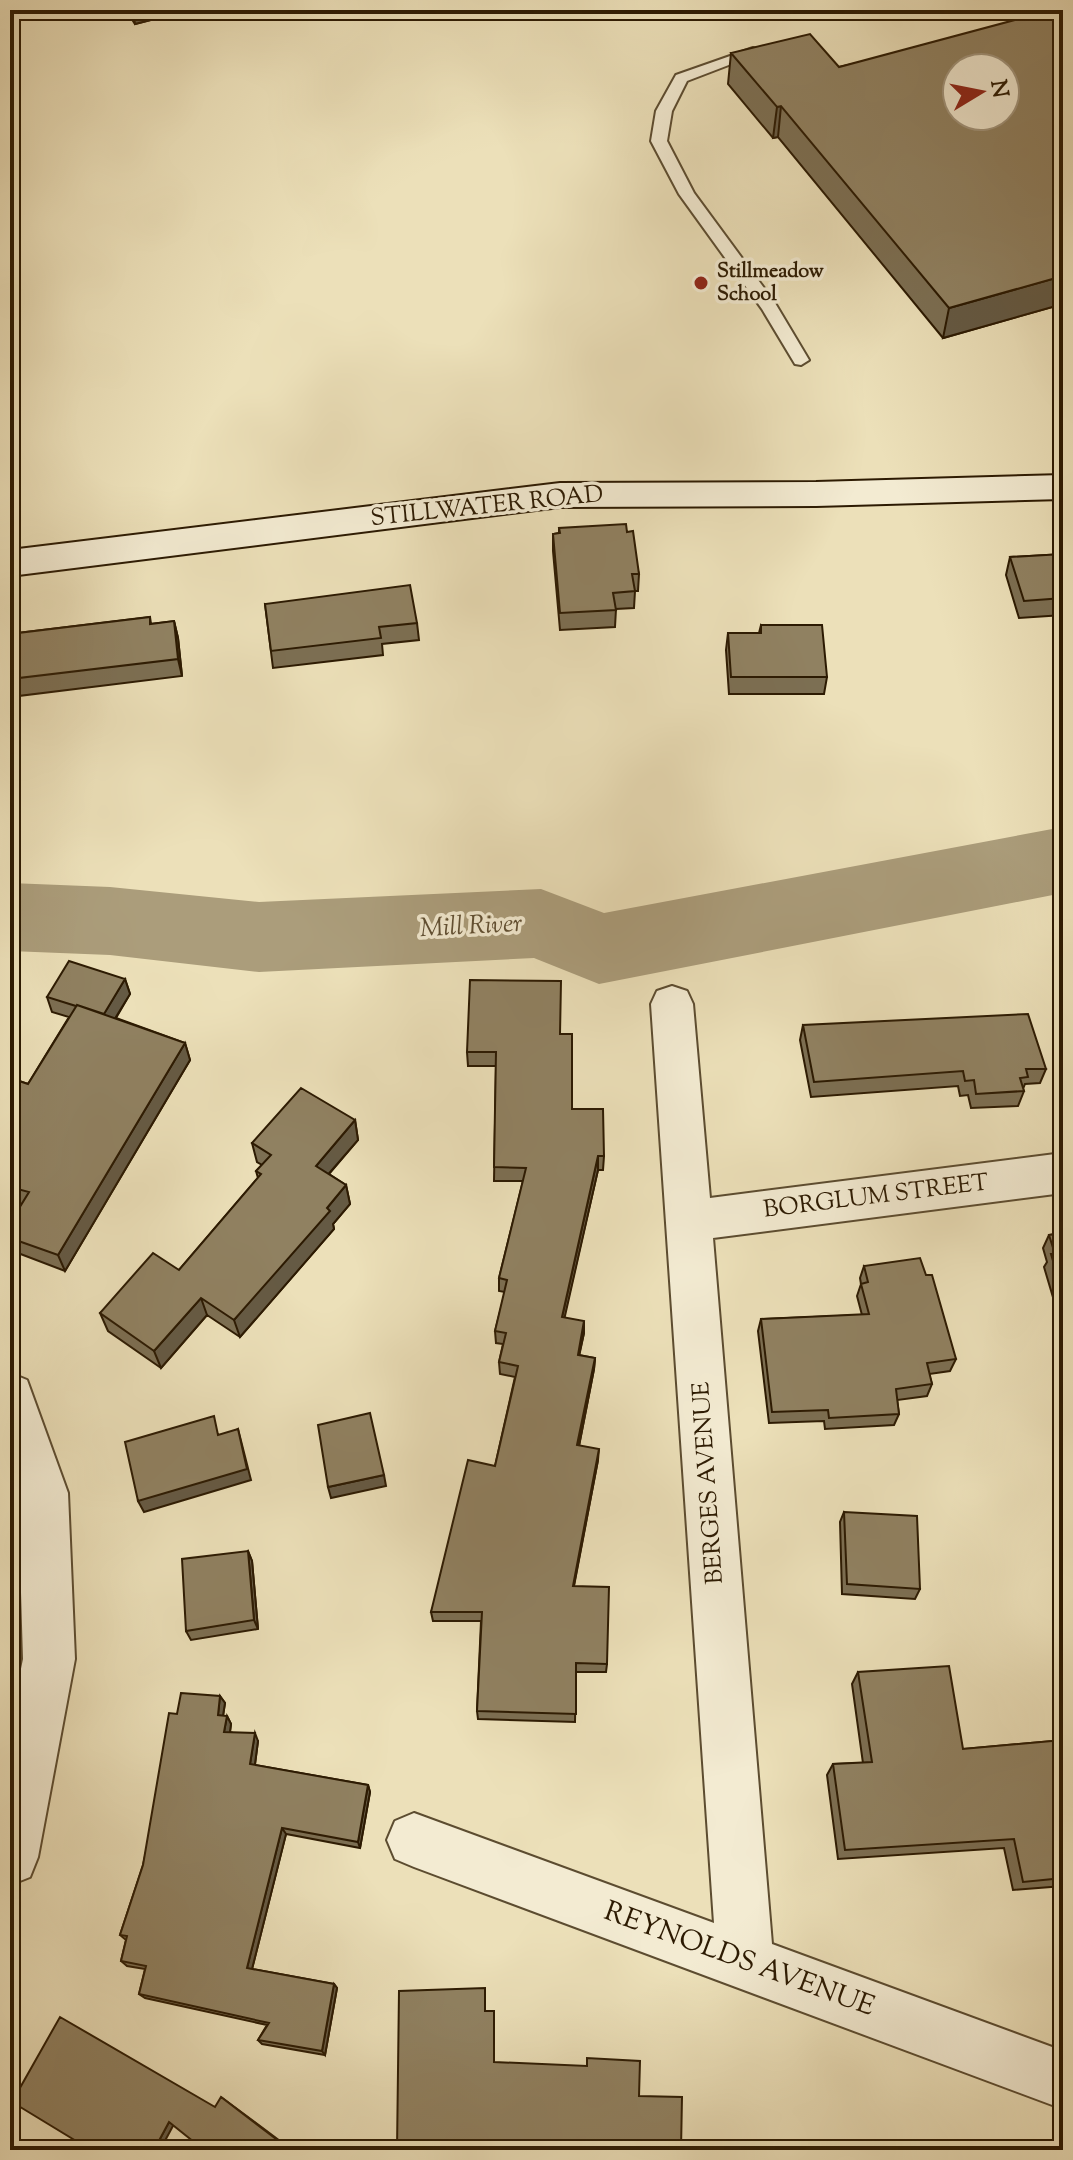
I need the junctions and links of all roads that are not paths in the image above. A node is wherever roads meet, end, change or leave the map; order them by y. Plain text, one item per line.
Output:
1 (777, 45) edge
2 (801, 360) dead end
3 (1063, 487) edge
4 (10, 563) edge
5 (672, 1004) dead end
6 (1063, 1173) edge
7 (689, 1221) junction
8 (10, 1396) edge
9 (414, 1840) dead end
10 (10, 1857) edge
11 (745, 1963) junction
12 (1063, 2080) edge

1 - 2 lane
3 - 4 street, STILLWATER ROAD
5 - 7 street, BERGES AVENUE
6 - 7 street, BORGLUM STREET
7 - 11 street, BERGES AVENUE
8 - 10 street
9 - 11 street, REYNOLDS AVENUE
11 - 12 street, REYNOLDS AVENUE

